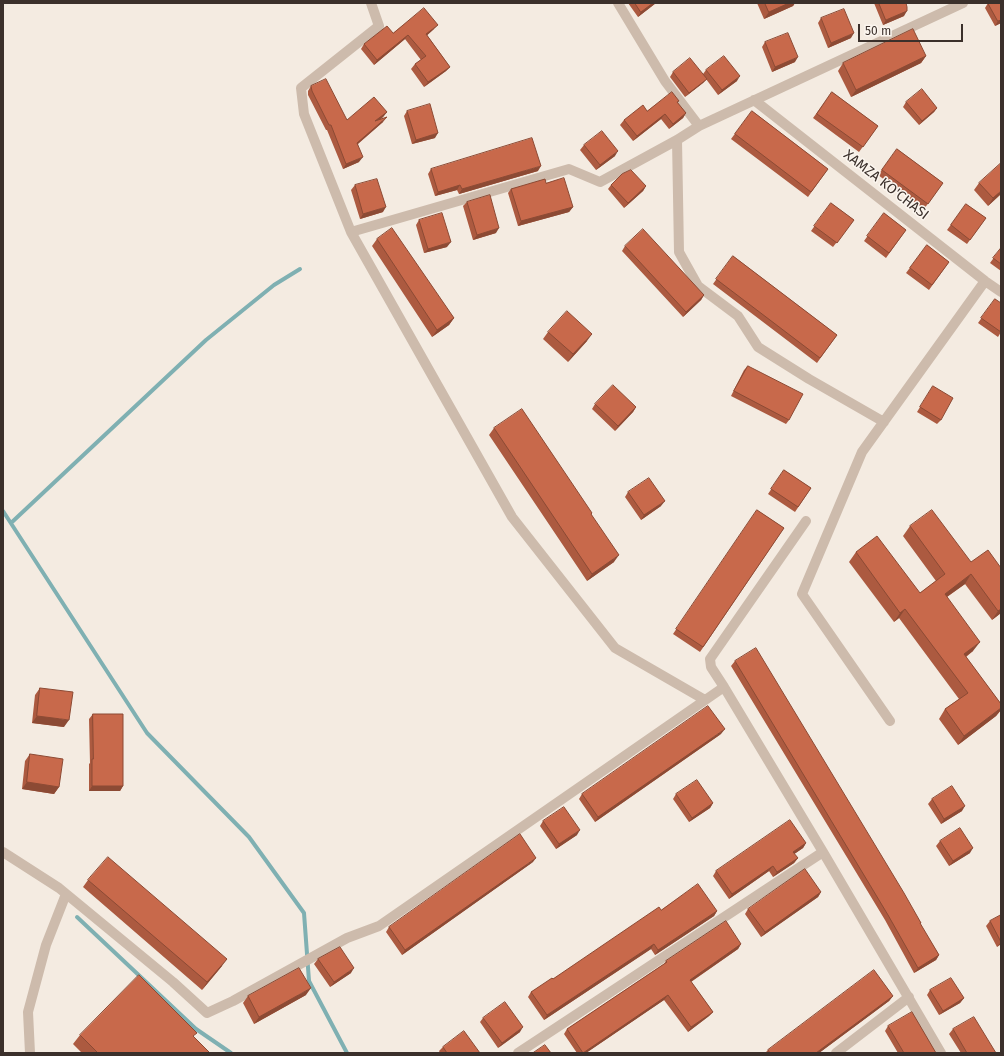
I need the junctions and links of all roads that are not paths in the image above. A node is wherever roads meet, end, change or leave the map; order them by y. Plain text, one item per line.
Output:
1 (372, 3) edge
2 (618, 3) edge
3 (963, 3) edge
4 (754, 100) junction
5 (699, 126) junction
6 (677, 140) junction
7 (351, 232) junction
8 (985, 281) junction
9 (1001, 292) edge
10 (884, 422) junction
11 (806, 521) dead end
12 (724, 687) junction
13 (705, 700) junction
14 (890, 721) dead end
15 (3, 852) edge
16 (823, 852) junction
17 (66, 894) junction
18 (908, 997) junction
19 (30, 1053) edge
20 (518, 1053) edge
21 (836, 1053) edge
22 (941, 1053) edge

1 - 7 street
2 - 5 street
3 - 4 street
4 - 5 street
4 - 8 street, XAMZA KO'CHASI
5 - 6 street
6 - 7 street
6 - 10 street
7 - 13 street
8 - 9 street, XAMZA KO'CHASI
8 - 10 street
10 - 14 street
11 - 12 street
12 - 13 street
12 - 16 street
13 - 17 street
15 - 17 street
16 - 18 street
16 - 20 street
17 - 19 street
18 - 21 street
18 - 22 street

